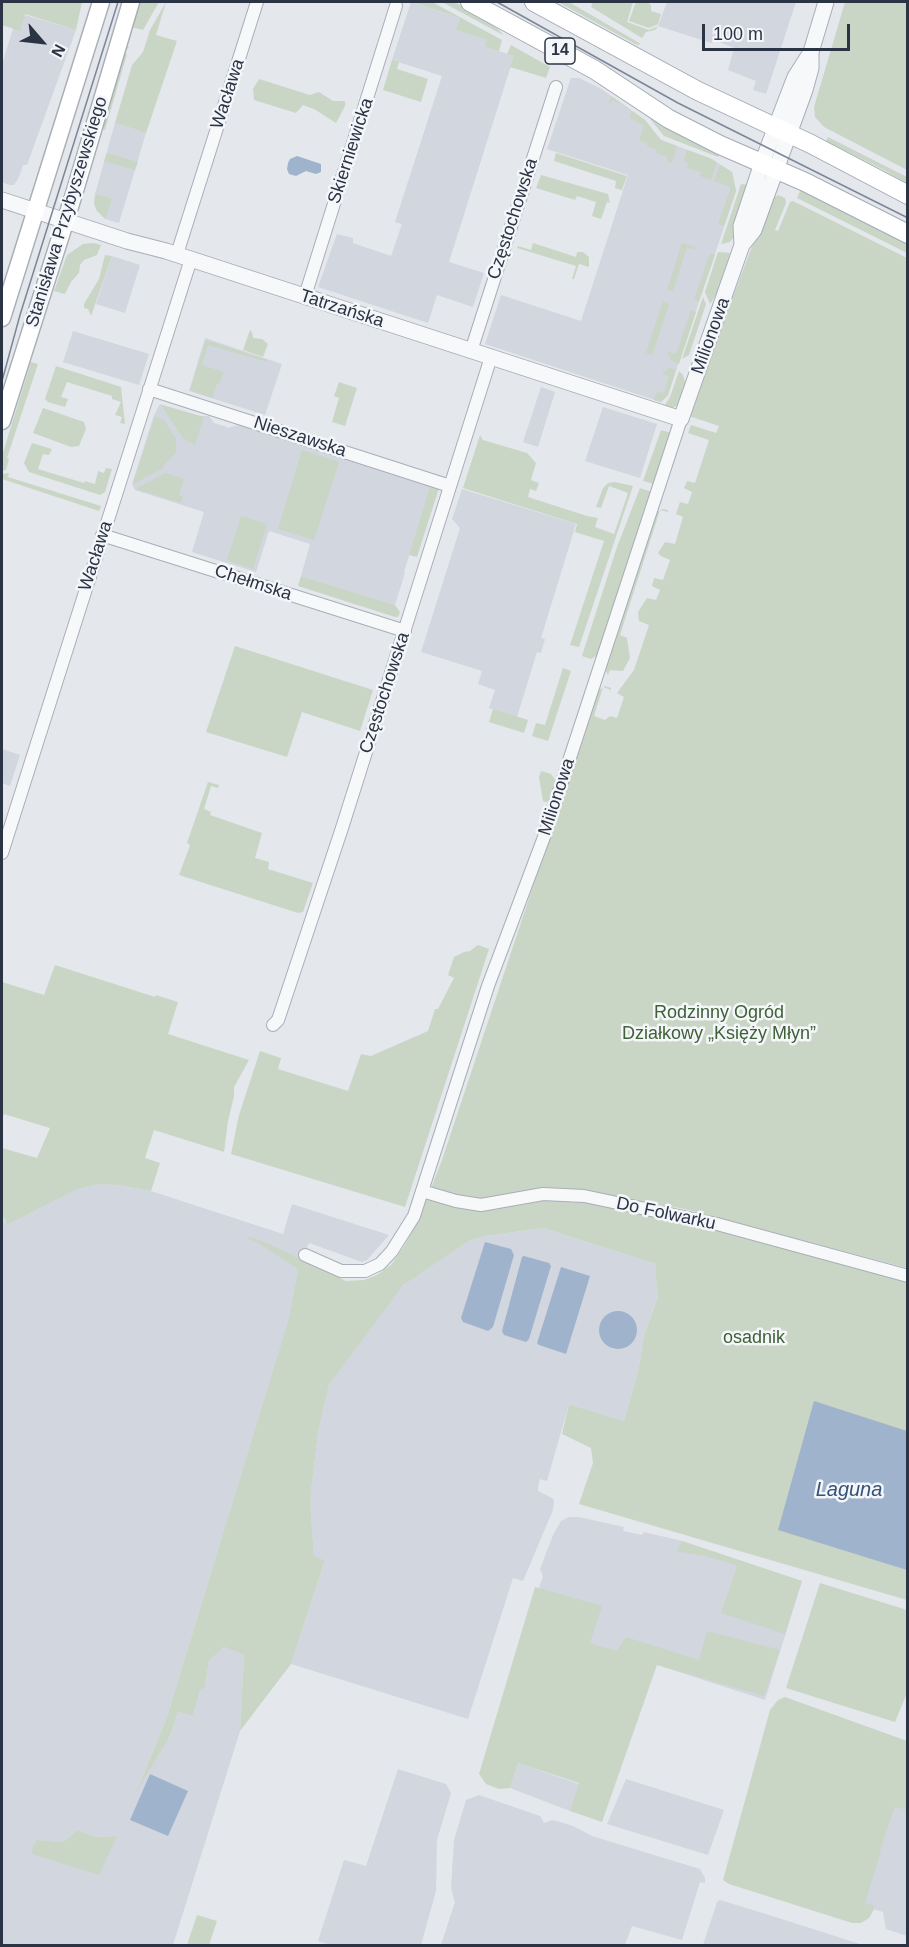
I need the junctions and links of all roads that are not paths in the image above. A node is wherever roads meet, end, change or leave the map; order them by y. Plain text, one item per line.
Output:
1 (101, 2) edge
2 (131, 2) edge
3 (257, 2) edge
4 (470, 2) edge
5 (534, 2) edge
6 (826, 2) edge
7 (396, 6) dead end
8 (556, 87) dead end
9 (782, 131) junction
10 (769, 166) junction
11 (908, 195) edge
12 (2, 200) edge
13 (35, 211) junction
14 (66, 221) junction
15 (908, 234) edge
16 (184, 257) junction
17 (305, 296) junction
18 (2, 318) edge
19 (471, 351) junction
20 (490, 357) junction
21 (149, 389) junction
22 (681, 419) junction
23 (2, 421) edge
24 (450, 486) junction
25 (102, 535) junction
26 (405, 631) junction
27 (2, 853) edge
28 (273, 1025) dead end
29 (422, 1191) junction
30 (305, 1255) dead end
31 (908, 1276) edge

1 - 13 main road, Stanisława Przybyszewskiego
2 - 14 main road, Stanisława Przybyszewskiego
3 - 16 street, Wacława
4 - 10 main road, 14
5 - 9 main road, 14
6 - 9 street, Milionowa
7 - 17 street, Skierniewicka
8 - 19 street, Częstochowska
9 - 10 street, Milionowa
9 - 11 main road, 14
10 - 15 main road, 14
10 - 22 street, Milionowa
12 - 13 street, Tatrzańska
13 - 14 street, Tatrzańska
13 - 18 main road, Stanisława Przybyszewskiego
14 - 16 street, Tatrzańska
14 - 23 main road, Stanisława Przybyszewskiego
16 - 17 street, Tatrzańska
16 - 21 street, Wacława
17 - 19 street, Tatrzańska
19 - 20 street, Tatrzańska
20 - 22 street, Tatrzańska
20 - 24 street, Częstochowska
21 - 24 street, Nieszawska
21 - 25 street, Wacława
22 - 29 street, Milionowa
24 - 26 street, Częstochowska
25 - 26 street, Chełmska
25 - 27 street, Wacława
26 - 28 street, Częstochowska
29 - 30 street, Milionowa
29 - 31 street, Do Folwarku

